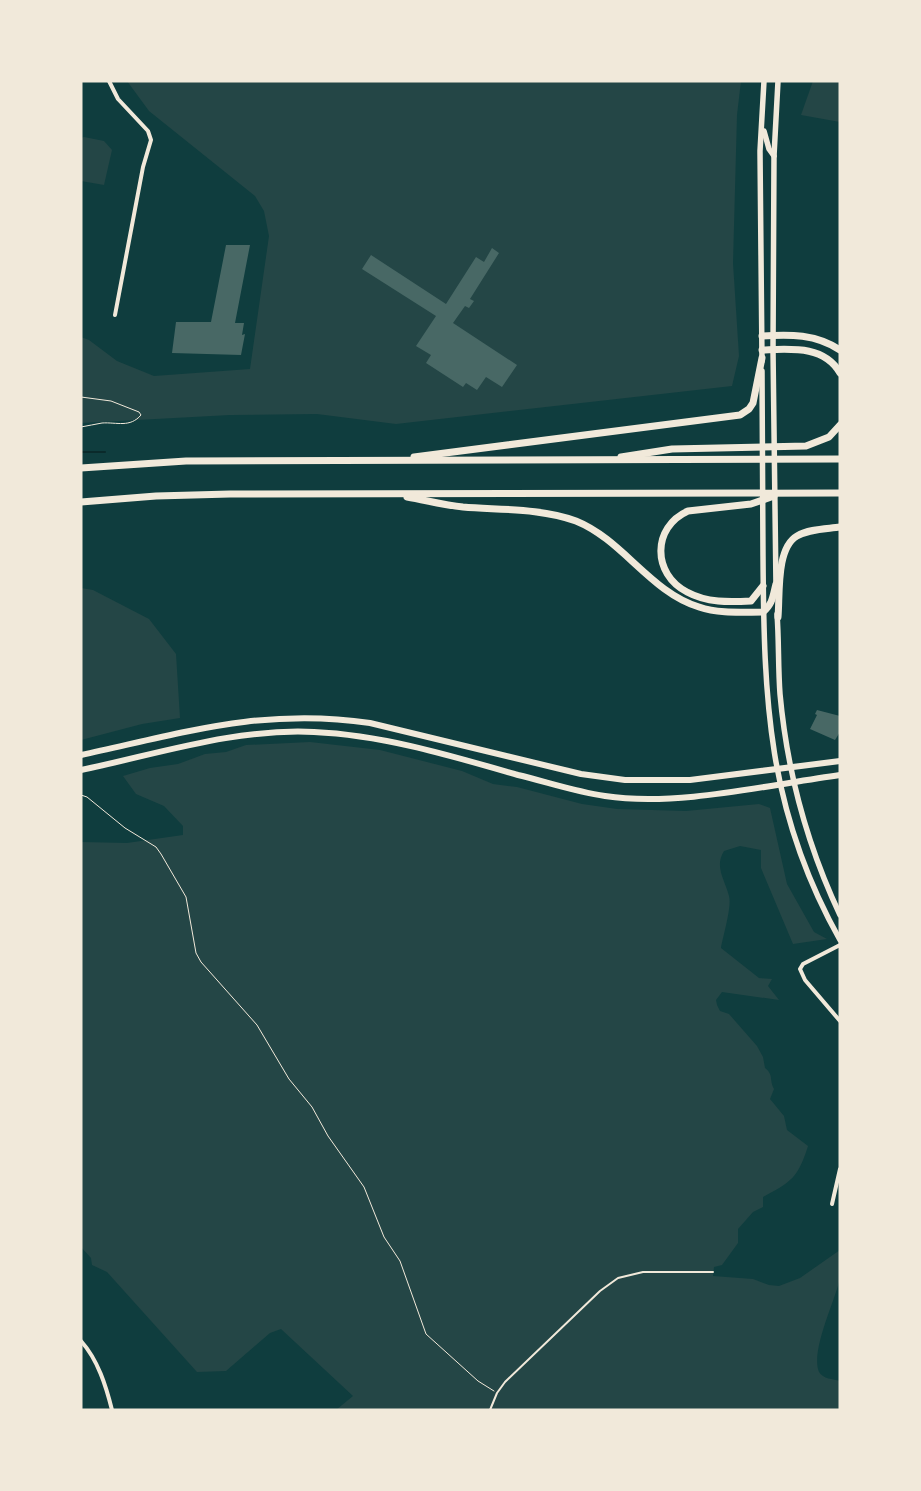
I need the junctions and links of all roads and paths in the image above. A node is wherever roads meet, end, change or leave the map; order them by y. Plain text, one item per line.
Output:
1 (109, 81) edge
2 (764, 81) edge
3 (778, 81) edge
4 (762, 116) junction
5 (774, 156) junction
6 (115, 315) dead end
7 (773, 335) junction
8 (762, 336) junction
9 (762, 350) junction
10 (773, 350) junction
11 (840, 350) edge
12 (762, 358) junction
13 (840, 374) edge
14 (81, 396) edge
15 (840, 425) edge
16 (81, 427) edge
17 (840, 459) edge
18 (389, 461) junction
19 (599, 461) junction
20 (81, 468) edge
21 (840, 493) edge
22 (389, 494) junction
23 (782, 494) junction
24 (81, 502) edge
25 (840, 527) edge
26 (776, 584) junction
27 (763, 586) junction
28 (763, 612) junction
29 (778, 616) junction
30 (81, 755) edge
31 (840, 761) edge
32 (790, 768) junction
33 (776, 769) junction
34 (81, 770) edge
35 (840, 775) edge
36 (793, 782) junction
37 (779, 784) junction
38 (81, 795) edge
39 (840, 915) edge
40 (840, 940) edge
41 (840, 945) edge
42 (840, 1021) edge
43 (840, 1169) edge
44 (832, 1204) dead end
45 (713, 1272) dead end
46 (81, 1341) edge
47 (496, 1393) junction
48 (112, 1410) edge
49 (490, 1410) edge

1 - 6 street
2 - 4 main road
3 - 5 main road
4 - 5 main road
4 - 8 main road
5 - 7 main road
7 - 8 highway
7 - 10 main road
7 - 11 highway
8 - 9 main road
9 - 10 highway
9 - 12 main road
10 - 13 highway
10 - 26 main road
12 - 18 highway
12 - 27 main road
14 - 16 path
15 - 19 highway
17 - 19 highway
18 - 19 highway
18 - 20 highway
21 - 23 highway
22 - 23 highway
22 - 24 highway
22 - 28 highway
23 - 27 highway
25 - 29 highway
26 - 28 highway
26 - 29 main road
27 - 28 main road
28 - 33 main road
29 - 32 main road
30 - 33 main road
31 - 32 main road
32 - 33 main road
32 - 36 main road
33 - 37 main road
34 - 37 main road
35 - 36 main road
36 - 37 main road
36 - 39 main road
37 - 40 main road
38 - 47 path
41 - 42 street
43 - 44 street
45 - 47 lane
46 - 48 street
47 - 49 lane

